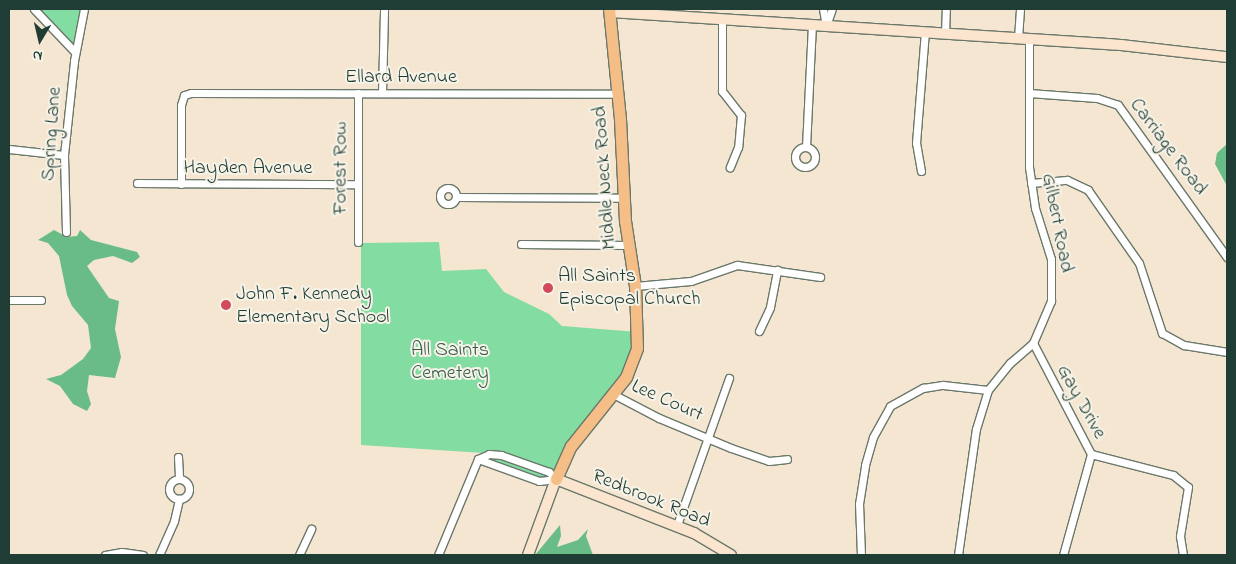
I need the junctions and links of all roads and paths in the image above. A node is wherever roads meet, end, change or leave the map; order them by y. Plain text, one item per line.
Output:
1 (34, 9) edge
2 (84, 9) edge
3 (384, 9) edge
4 (823, 9) edge
5 (832, 9) edge
6 (946, 9) edge
7 (1020, 9) edge
8 (610, 10) edge
9 (722, 19) junction
10 (812, 25) junction
11 (826, 26) junction
12 (925, 32) junction
13 (945, 34) junction
14 (1018, 38) junction
15 (1029, 39) junction
16 (75, 52) junction
17 (1227, 57) edge
18 (358, 93) junction
19 (1029, 93) junction
20 (382, 94) junction
21 (618, 94) junction
22 (806, 147) dead end
23 (9, 149) edge
24 (64, 154) junction
25 (730, 167) dead end
26 (921, 171) dead end
27 (137, 183) dead end
28 (1031, 183) junction
29 (181, 184) junction
30 (358, 184) junction
31 (456, 197) dead end
32 (623, 198) junction
33 (66, 232) dead end
34 (358, 242) dead end
35 (521, 244) dead end
36 (628, 245) junction
37 (1227, 257) edge
38 (777, 270) junction
39 (820, 277) dead end
40 (634, 286) junction
41 (9, 300) edge
42 (41, 300) dead end
43 (759, 331) dead end
44 (1033, 343) junction
45 (1227, 352) edge
46 (729, 378) dead end
47 (988, 390) junction
48 (613, 394) junction
49 (708, 438) junction
50 (1091, 454) junction
51 (178, 458) dead end
52 (478, 459) junction
53 (787, 459) dead end
54 (179, 479) junction
55 (556, 479) junction
56 (179, 499) junction
57 (677, 525) junction
58 (311, 528) dead end
59 (106, 555) edge
60 (143, 555) edge
61 (159, 555) edge
62 (299, 555) edge
63 (438, 555) edge
64 (528, 555) edge
65 (731, 555) edge
66 (861, 555) edge
67 (958, 555) edge
68 (1063, 555) edge
69 (1183, 555) edge

1 - 16 street
2 - 16 street, Spring Lane
3 - 20 street
4 - 11 street
5 - 11 street
6 - 13 street
7 - 14 street
8 - 9 street
8 - 21 main road, Middle Neck Road
9 - 10 street
9 - 25 street
10 - 11 street
10 - 22 street
11 - 12 street
12 - 13 street
12 - 26 street
13 - 14 street
14 - 15 street
15 - 17 street
15 - 19 street, Gilbert Road
16 - 24 street, Spring Lane
18 - 20 street, Ellard Avenue
18 - 29 street, Ellard Avenue
18 - 30 street, Forest Row
19 - 28 street, Gilbert Road
19 - 37 street, Carriage Road
20 - 21 street, Ellard Avenue
21 - 32 main road, Middle Neck Road
23 - 24 street
24 - 33 street, Spring Lane
27 - 29 street, Hayden Avenue
28 - 44 street, Gilbert Road
28 - 45 street
29 - 30 street, Hayden Avenue
30 - 34 street, Forest Row
31 - 32 street
32 - 36 main road, Middle Neck Road
35 - 36 street
36 - 40 main road, Middle Neck Road
38 - 39 street
38 - 40 street
38 - 43 street
40 - 48 main road, Middle Neck Road
41 - 42 street
44 - 47 street, Gilbert Road
44 - 50 street, Gay Drive
46 - 49 street
47 - 66 street
47 - 67 street
48 - 49 street, Lee Court
48 - 55 main road, Middle Neck Road
49 - 53 street, Lee Court
49 - 57 street
50 - 68 street
50 - 69 street, Gay Drive
51 - 54 street
52 - 55 street
52 - 55 street
52 - 63 street
54 - 56 street
54 - 56 street
55 - 57 street, Redbrook Road
55 - 64 street, Middle Neck Road
56 - 61 street
57 - 65 street, Redbrook Road
58 - 62 street
59 - 60 street

